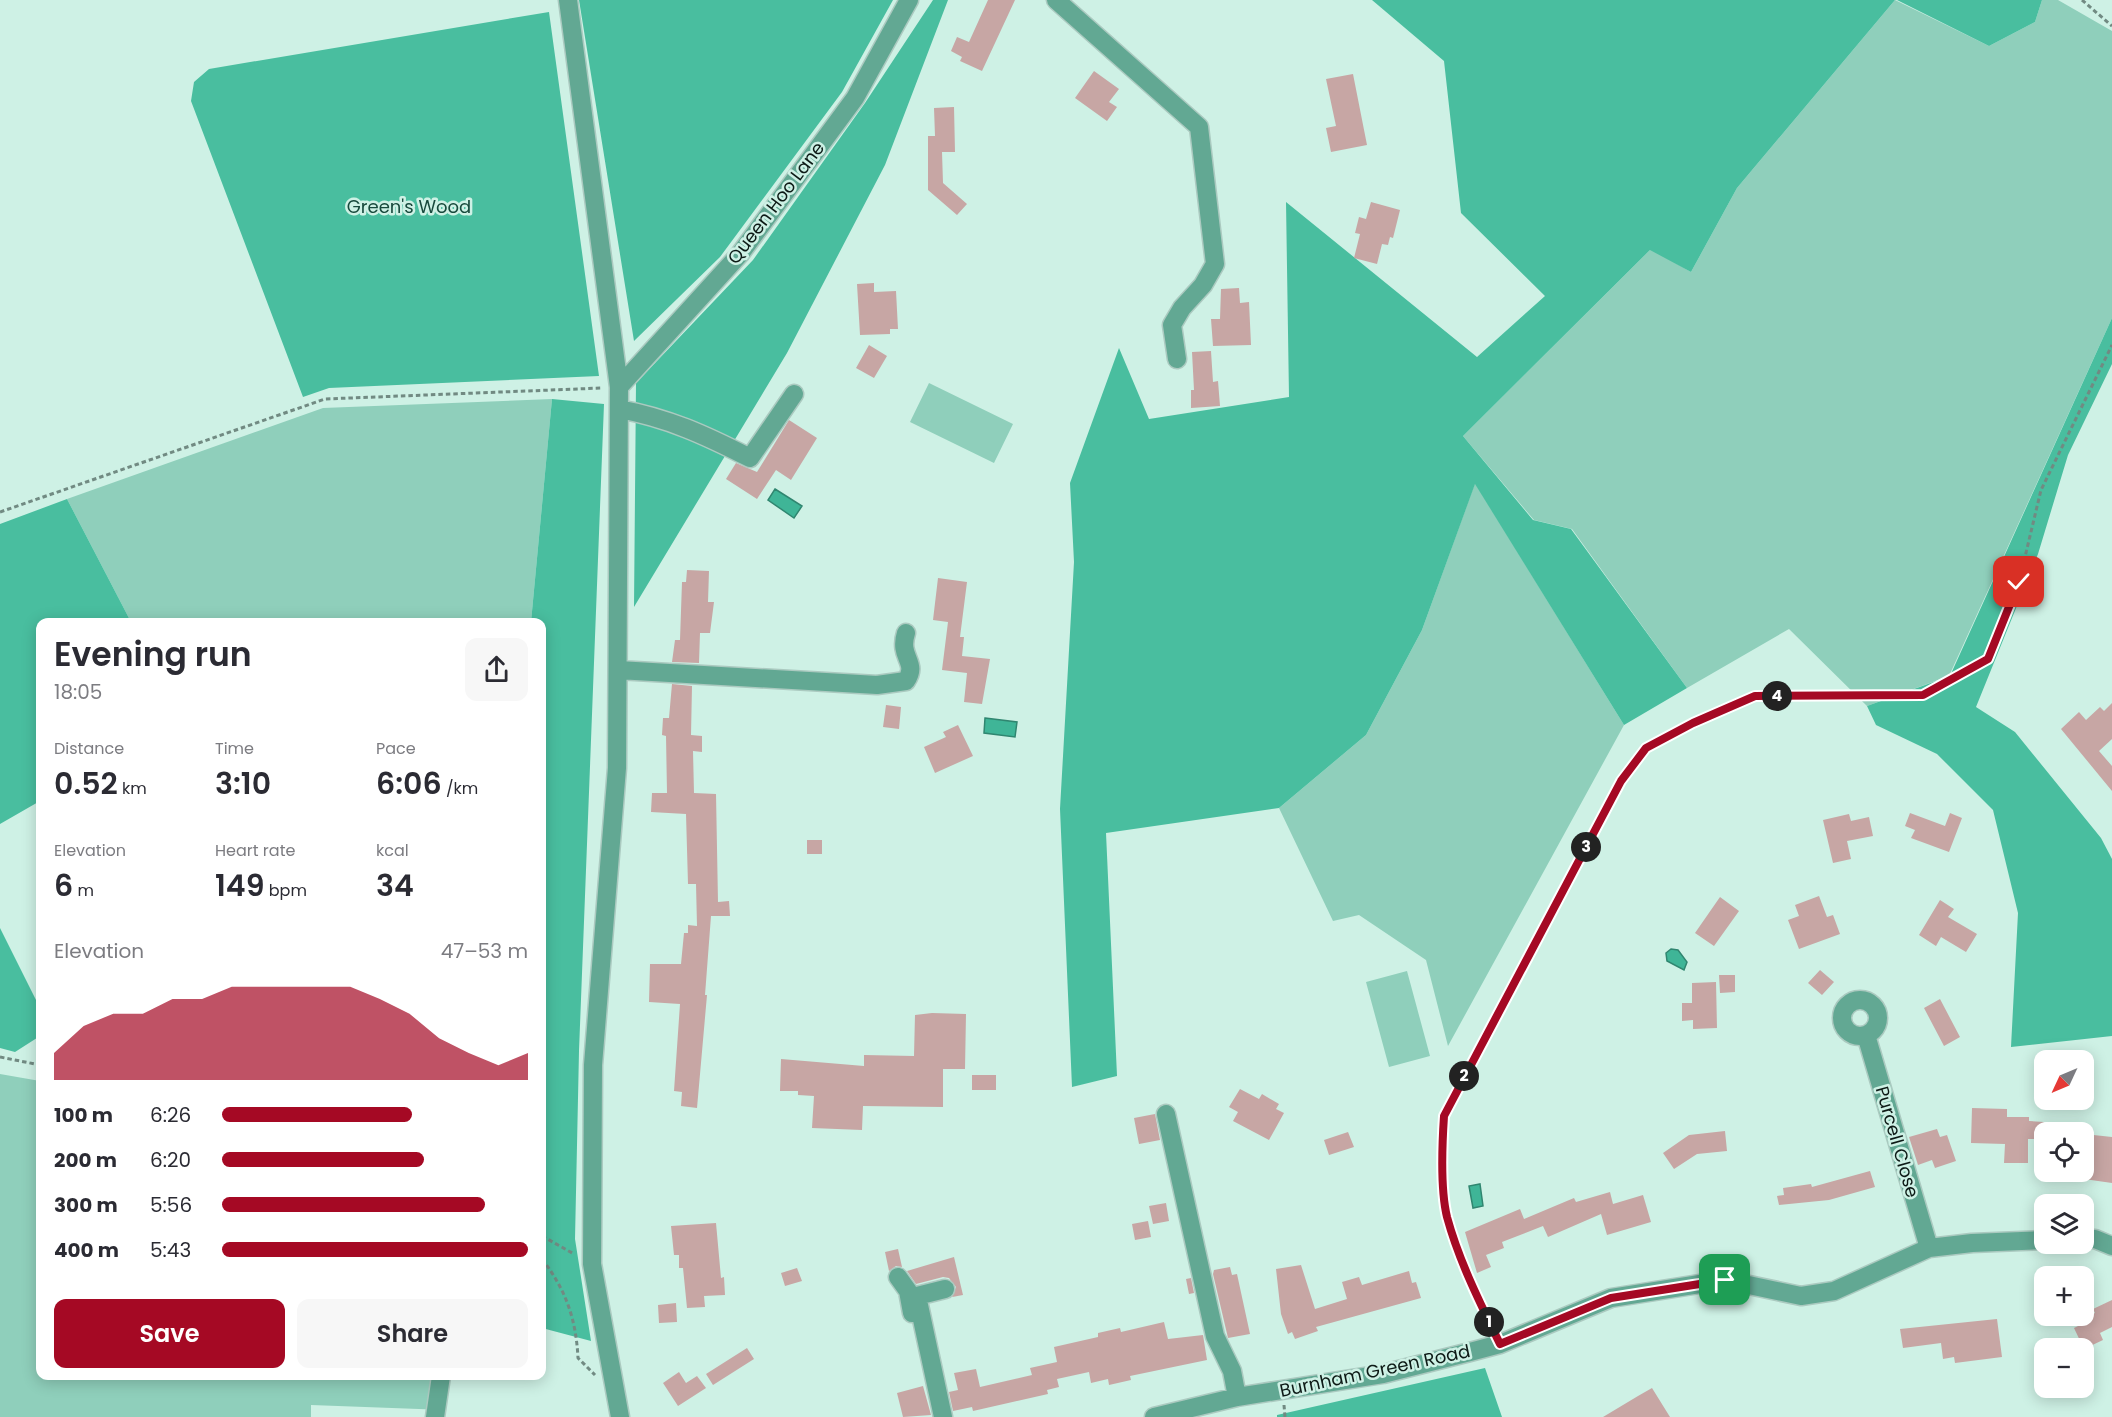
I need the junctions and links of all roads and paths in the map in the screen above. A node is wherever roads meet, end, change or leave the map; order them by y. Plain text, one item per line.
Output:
1 (568, 0) edge
2 (909, 0) edge
3 (1056, 0) edge
4 (2082, 0) edge
5 (2112, 26) edge
6 (2112, 345) edge
7 (1177, 359) dead end
8 (619, 387) junction
9 (794, 394) dead end
10 (619, 409) junction
11 (0, 512) edge
12 (906, 633) dead end
13 (618, 670) junction
14 (1866, 1035) dead end
15 (0, 1057) edge
16 (36, 1064) edge
17 (1166, 1114) dead end
18 (546, 1238) edge
19 (2094, 1239) edge
20 (2034, 1240) edge
21 (2112, 1246) edge
22 (1929, 1248) junction
23 (546, 1264) edge
24 (592, 1264) junction
25 (897, 1277) dead end
26 (945, 1289) dead end
27 (1500, 1344) junction
28 (440, 1380) edge
29 (615, 1396) junction
30 (1237, 1398) junction
31 (435, 1417) edge
32 (620, 1417) edge
33 (935, 1417) edge
34 (943, 1417) edge
35 (1154, 1417) edge

1 - 8 street
2 - 8 street, Queen Hoo Lane
3 - 7 street
4 - 5 path
6 - 27 path
8 - 10 street
8 - 11 path
9 - 10 street
10 - 13 street
12 - 13 street
13 - 24 street
14 - 22 street, Purcell Close
15 - 16 path
17 - 30 street
18 - 24 path
19 - 21 street
20 - 22 street, Burnham Green Road
22 - 27 street, Burnham Green Road
23 - 29 path
24 - 29 street
25 - 33 street
26 - 34 street
27 - 30 street, Burnham Green Road
28 - 31 street
29 - 32 street
30 - 35 street, Burnham Green Road

